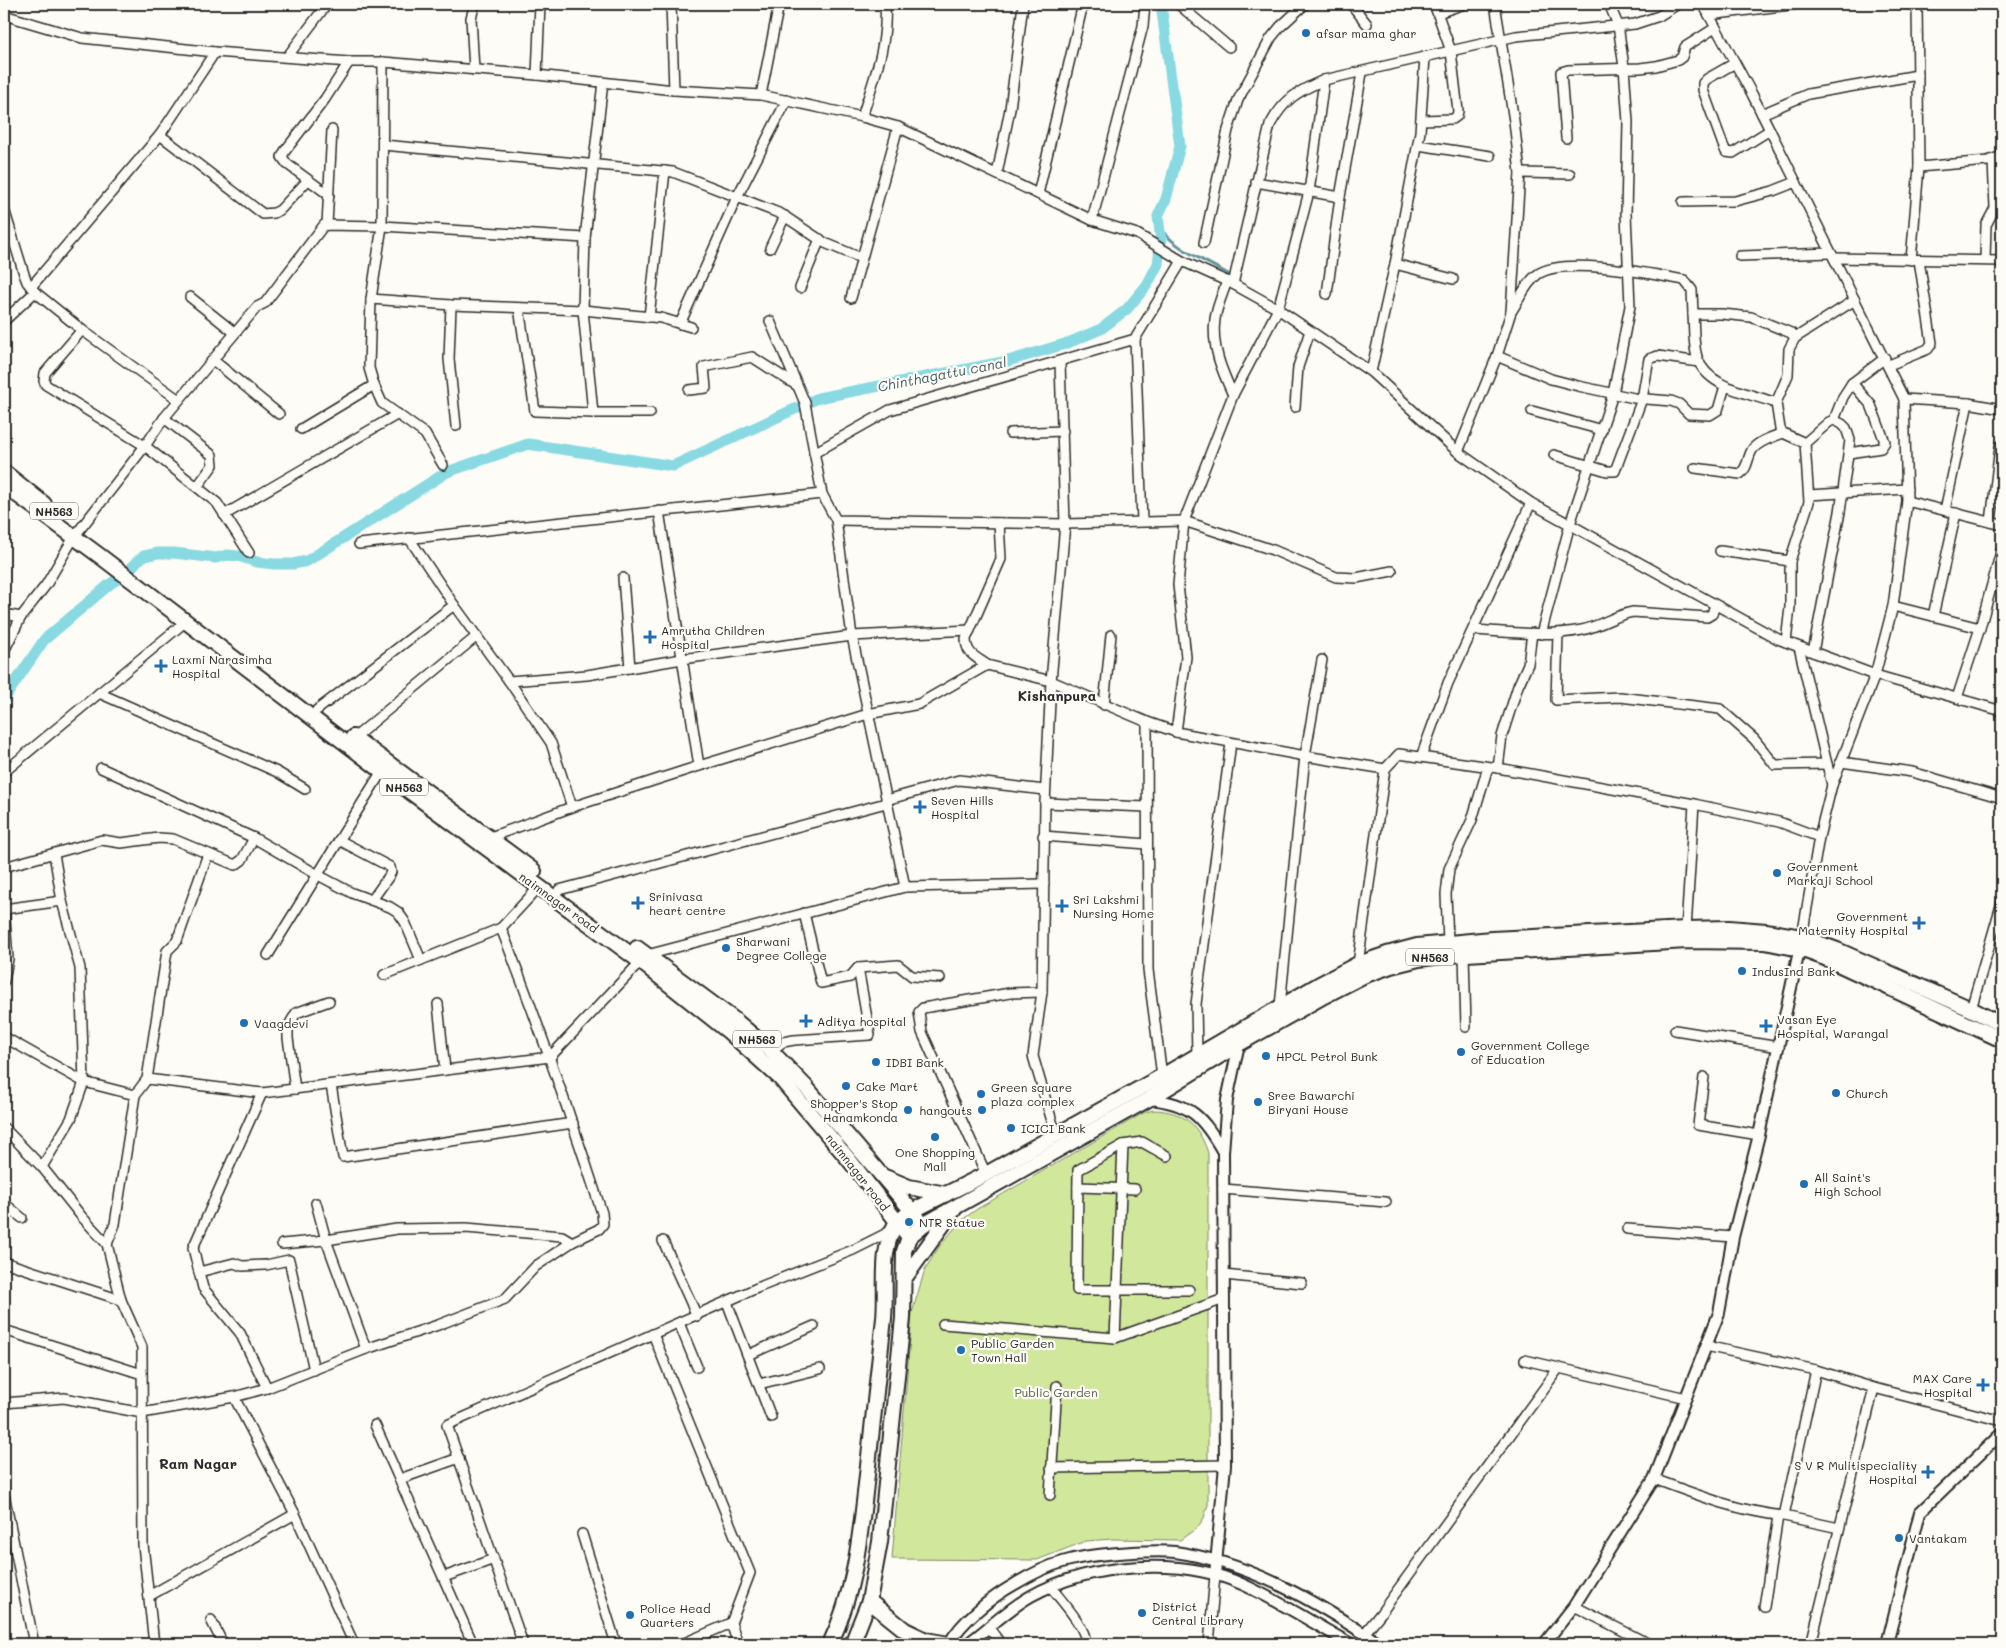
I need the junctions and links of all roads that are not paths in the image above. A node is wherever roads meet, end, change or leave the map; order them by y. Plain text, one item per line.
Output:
1 (327, 4) edge
2 (475, 4) edge
3 (540, 4) edge
4 (671, 4) edge
5 (779, 4) edge
6 (885, 4) edge
7 (1023, 4) edge
8 (1083, 4) edge
9 (1145, 4) edge
10 (1305, 4) edge
11 (1351, 4) edge
12 (1434, 4) edge
13 (1464, 4) edge
14 (1495, 4) edge
15 (1608, 4) edge
16 (1678, 4) edge
17 (1703, 4) edge
18 (1798, 4) edge
19 (1918, 4) edge
20 (1184, 6) edge
21 (1438, 13) junction
22 (4, 15) edge
23 (1709, 15) junction
24 (1367, 24) dead end
25 (1618, 25) junction
26 (1715, 28) junction
27 (1501, 39) junction
28 (1229, 47) dead end
29 (1451, 51) junction
30 (215, 52) junction
31 (287, 57) junction
32 (1425, 57) junction
33 (349, 62) junction
34 (383, 62) junction
35 (1735, 63) junction
36 (1624, 67) junction
37 (474, 70) junction
38 (1362, 72) junction
39 (537, 75) junction
40 (1918, 75) junction
41 (1324, 80) junction
42 (603, 82) junction
43 (674, 90) junction
44 (761, 95) junction
45 (787, 100) junction
46 (1762, 114) junction
47 (862, 116) junction
48 (1421, 120) junction
49 (898, 127) junction
50 (332, 130) dead end
51 (1770, 130) junction
52 (160, 135) junction
53 (1566, 138) dead end
54 (383, 145) junction
55 (1418, 145) junction
56 (1490, 156) dead end
57 (2002, 156) edge
58 (1993, 160) junction
59 (593, 164) junction
60 (1919, 166) junction
61 (666, 171) junction
62 (1520, 173) junction
63 (997, 174) junction
64 (1570, 174) dead end
65 (308, 180) junction
66 (1256, 182) junction
67 (1796, 182) junction
68 (1309, 192) junction
69 (1038, 194) junction
70 (329, 195) junction
71 (737, 196) junction
72 (1340, 196) junction
73 (1683, 202) dead end
74 (4, 209) edge
75 (784, 216) junction
76 (1092, 220) junction
77 (327, 225) junction
78 (382, 226) junction
79 (585, 238) junction
80 (820, 239) junction
81 (1204, 243) dead end
82 (770, 248) dead end
83 (1740, 256) dead end
84 (1832, 256) junction
85 (861, 258) junction
86 (1179, 258) junction
87 (1915, 260) junction
88 (1985, 260) junction
89 (2002, 261) edge
90 (1395, 264) junction
91 (1628, 270) junction
92 (1452, 279) dead end
93 (1230, 283) junction
94 (800, 288) dead end
95 (33, 289) junction
96 (1327, 294) dead end
97 (190, 297) dead end
98 (850, 298) dead end
99 (371, 299) junction
100 (1855, 300) junction
101 (451, 305) junction
102 (519, 308) junction
103 (1278, 308) junction
104 (583, 310) junction
105 (1511, 312) junction
106 (1693, 314) junction
107 (649, 317) junction
108 (4, 321) edge
109 (770, 321) dead end
110 (680, 324) junction
111 (690, 327) dead end
112 (82, 330) junction
113 (1310, 330) junction
114 (235, 333) junction
115 (1796, 338) junction
116 (1135, 339) junction
117 (1497, 356) junction
118 (213, 360) junction
119 (1887, 361) junction
120 (1060, 362) junction
121 (1699, 362) junction
122 (1371, 372) junction
123 (1852, 383) junction
124 (374, 385) junction
125 (797, 385) junction
126 (1725, 386) junction
127 (689, 390) dead end
128 (1613, 394) junction
129 (1233, 395) junction
130 (1642, 399) junction
131 (1904, 399) junction
132 (179, 400) junction
133 (1776, 403) junction
134 (1968, 403) junction
135 (1295, 407) dead end
136 (2002, 409) edge
137 (1532, 411) dead end
138 (593, 413) junction
139 (650, 413) dead end
140 (279, 414) dead end
141 (398, 414) junction
142 (164, 418) junction
143 (1834, 420) junction
144 (456, 426) dead end
145 (300, 429) dead end
146 (1602, 430) junction
147 (1063, 431) junction
148 (1010, 432) dead end
149 (1783, 433) junction
150 (1805, 443) junction
151 (145, 446) junction
152 (2000, 446) dead end
153 (1458, 452) junction
154 (814, 453) junction
155 (1849, 453) junction
156 (1554, 456) dead end
157 (444, 465) dead end
158 (1590, 467) junction
159 (1695, 468) dead end
160 (4, 472) edge
161 (197, 487) junction
162 (1907, 489) junction
163 (5, 490) edge
164 (1843, 492) junction
165 (822, 494) junction
166 (1809, 495) junction
167 (1907, 501) junction
168 (1531, 502) junction
169 (1945, 510) junction
170 (659, 511) junction
171 (1956, 513) junction
172 (224, 515) junction
173 (836, 520) junction
174 (1142, 521) junction
175 (1184, 521) junction
176 (1991, 522) junction
177 (999, 523) junction
178 (1065, 524) junction
179 (1570, 524) junction
180 (2002, 525) edge
181 (77, 534) junction
182 (409, 538) junction
183 (359, 544) dead end
184 (2002, 548) edge
185 (1720, 551) dead end
186 (249, 554) dead end
187 (1790, 561) junction
188 (1392, 571) dead end
189 (624, 578) dead end
190 (454, 605) junction
191 (1715, 605) junction
192 (172, 606) junction
193 (1893, 606) junction
194 (4, 614) edge
195 (1933, 616) junction
196 (21, 617) junction
197 (185, 622) junction
198 (1980, 628) junction
199 (970, 630) junction
200 (1473, 630) junction
201 (1536, 633) junction
202 (1558, 633) junction
203 (1111, 635) dead end
204 (477, 636) junction
205 (852, 636) junction
206 (1786, 642) junction
207 (1799, 647) junction
208 (4, 651) edge
209 (1813, 652) junction
210 (682, 659) junction
211 (1322, 660) dead end
212 (987, 665) junction
213 (630, 668) junction
214 (1875, 675) junction
215 (509, 681) junction
216 (1051, 681) junction
217 (99, 693) junction
218 (1957, 698) junction
219 (1104, 705) junction
220 (317, 710) junction
221 (2002, 711) edge
222 (868, 714) junction
223 (1146, 722) junction
224 (1176, 732) junction
225 (354, 738) junction
226 (1231, 743) junction
227 (1305, 756) junction
228 (1421, 757) junction
229 (1841, 762) junction
230 (1827, 764) junction
231 (699, 766) junction
232 (101, 768) dead end
233 (1493, 768) junction
234 (1385, 769) junction
235 (382, 771) junction
236 (4, 772) edge
237 (1832, 785) junction
238 (305, 789) dead end
239 (1045, 790) junction
240 (2002, 798) edge
241 (886, 802) junction
242 (1044, 803) junction
243 (1694, 804) junction
244 (572, 807) junction
245 (1147, 807) junction
246 (1043, 836) junction
247 (1819, 837) junction
248 (254, 838) junction
249 (488, 838) junction
250 (339, 840) junction
251 (1147, 844) junction
252 (54, 854) junction
253 (208, 854) junction
254 (4, 867) edge
255 (318, 875) junction
256 (1044, 884) junction
257 (538, 887) junction
258 (904, 887) junction
259 (559, 890) junction
260 (372, 900) junction
261 (62, 902) junction
262 (2002, 902) edge
263 (4, 908) edge
264 (804, 913) junction
265 (501, 928) junction
266 (1686, 929) junction
267 (1448, 942) junction
268 (1801, 943) junction
269 (1464, 954) junction
270 (268, 955) dead end
271 (644, 959) junction
272 (422, 960) junction
273 (1358, 964) junction
274 (858, 968) junction
275 (384, 975) dead end
276 (940, 978) dead end
277 (4, 981) edge
278 (1042, 992) junction
279 (330, 1001) dead end
280 (438, 1004) dead end
281 (1280, 1006) junction
282 (1971, 1009) junction
283 (2002, 1025) edge
284 (1466, 1027) dead end
285 (1675, 1030) dead end
286 (4, 1037) edge
287 (2002, 1040) edge
288 (1239, 1044) junction
289 (1779, 1047) junction
290 (771, 1051) junction
291 (1197, 1056) junction
292 (550, 1057) junction
293 (445, 1070) junction
294 (1162, 1076) junction
295 (1704, 1077) dead end
296 (147, 1079) junction
297 (84, 1082) junction
298 (331, 1084) junction
299 (295, 1089) junction
300 (262, 1093) junction
301 (135, 1095) junction
302 (1149, 1099) junction
303 (573, 1123) junction
304 (4, 1128) edge
305 (1056, 1135) junction
306 (1759, 1135) junction
307 (1123, 1145) junction
308 (1223, 1152) junction
309 (1167, 1156) dead end
310 (42, 1167) junction
311 (986, 1174) junction
312 (882, 1176) junction
313 (1078, 1187) junction
314 (1122, 1189) junction
315 (1136, 1189) dead end
316 (1223, 1189) junction
317 (946, 1194) junction
318 (1386, 1202) dead end
319 (4, 1203) edge
320 (316, 1203) dead end
321 (957, 1206) junction
322 (912, 1211) junction
323 (22, 1218) dead end
324 (923, 1225) junction
325 (894, 1226) junction
326 (1627, 1229) dead end
327 (909, 1237) junction
328 (1733, 1237) junction
329 (326, 1240) junction
330 (664, 1241) dead end
331 (572, 1242) junction
332 (107, 1244) junction
333 (282, 1244) dead end
334 (4, 1262) edge
335 (199, 1272) junction
336 (1224, 1274) junction
337 (904, 1279) junction
338 (1302, 1283) dead end
339 (1189, 1290) dead end
340 (1117, 1291) junction
341 (1224, 1299) junction
342 (122, 1300) junction
343 (727, 1302) junction
344 (697, 1316) junction
345 (679, 1323) junction
346 (943, 1324) dead end
347 (814, 1326) dead end
348 (4, 1330) edge
349 (653, 1334) junction
350 (1115, 1338) junction
351 (1706, 1346) junction
352 (366, 1349) junction
353 (748, 1355) junction
354 (1525, 1360) dead end
355 (697, 1367) dead end
356 (820, 1369) dead end
357 (1558, 1369) junction
358 (314, 1370) junction
359 (1816, 1370) junction
360 (142, 1374) junction
361 (759, 1384) junction
362 (1057, 1386) dead end
363 (267, 1388) junction
364 (1874, 1388) junction
365 (234, 1397) junction
366 (1686, 1398) junction
367 (4, 1403) edge
368 (142, 1413) junction
369 (772, 1417) dead end
370 (2002, 1421) edge
371 (375, 1424) dead end
372 (2002, 1434) edge
373 (459, 1458) junction
374 (1225, 1465) junction
375 (1051, 1468) junction
376 (400, 1479) junction
377 (1654, 1479) junction
378 (4, 1494) edge
379 (1050, 1495) dead end
380 (295, 1514) junction
381 (1781, 1516) junction
382 (1839, 1528) junction
383 (582, 1534) dead end
384 (494, 1559) junction
385 (1217, 1561) junction
386 (1216, 1575) junction
387 (444, 1577) junction
388 (1050, 1586) junction
389 (149, 1596) junction
390 (869, 1601) junction
391 (1574, 1606) junction
392 (1764, 1607) dead end
393 (211, 1620) dead end
394 (732, 1623) junction
395 (989, 1628) junction
396 (1364, 1634) junction
397 (34, 1644) edge
398 (154, 1644) edge
399 (223, 1644) edge
400 (354, 1644) edge
401 (473, 1644) edge
402 (523, 1644) edge
403 (616, 1644) edge
404 (682, 1644) edge
405 (738, 1644) edge
406 (830, 1644) edge
407 (852, 1644) edge
408 (949, 1644) edge
409 (967, 1644) edge
410 (1001, 1644) edge
411 (1086, 1644) edge
412 (1209, 1644) edge
413 (1351, 1644) edge
414 (1380, 1644) edge
415 (1544, 1644) edge
416 (1649, 1644) edge
417 (1812, 1644) edge
418 (1887, 1644) edge

1 - 31 street
2 - 37 street
3 - 39 street
4 - 43 street
5 - 44 street
6 - 47 street
7 - 63 street
8 - 69 street
9 - 76 street
10 - 81 street
11 - 24 street
12 - 21 street
13 - 21 street
14 - 27 street
15 - 25 street
16 - 25 street
17 - 23 street
18 - 23 street
19 - 40 street
20 - 28 street
21 - 29 street
22 - 30 street
23 - 26 street
25 - 27 street
25 - 36 street
26 - 35 street
26 - 36 street
27 - 29 street
27 - 62 street
29 - 32 street
29 - 48 street
30 - 31 street
30 - 52 street
31 - 33 street
32 - 38 street
32 - 48 street
33 - 34 street
33 - 65 street
34 - 37 street
34 - 54 street
35 - 46 street
35 - 51 street
36 - 53 street
36 - 91 street
37 - 39 street
38 - 41 street
38 - 72 street
39 - 42 street
40 - 46 street
40 - 60 street
41 - 66 street
41 - 68 street
42 - 43 street
42 - 59 street
43 - 44 street
44 - 45 street
45 - 47 street
45 - 71 street
46 - 51 street
47 - 49 street
48 - 55 street
49 - 63 street
49 - 85 street
50 - 70 street
51 - 67 street
52 - 65 street
52 - 95 street
54 - 59 street
54 - 78 street
55 - 56 street
55 - 90 street
57 - 58 street
58 - 60 street
58 - 88 street
59 - 61 street
59 - 79 street
60 - 87 street
61 - 71 street
61 - 107 street
62 - 64 street
62 - 105 street
63 - 69 street
65 - 70 street
66 - 68 street
66 - 93 street
67 - 73 street
67 - 84 street
68 - 72 street
68 - 103 street
69 - 76 street
70 - 77 street
71 - 75 street
71 - 110 street
72 - 96 street
74 - 95 street
75 - 80 street
75 - 82 street
76 - 86 street
77 - 78 street
77 - 114 street
78 - 79 street
78 - 99 street
79 - 104 street
80 - 85 street
80 - 94 street
83 - 84 street
84 - 87 street
84 - 100 street
85 - 98 street
86 - 93 street
86 - 116 street
87 - 88 street
87 - 119 street
88 - 89 street
90 - 92 street
90 - 122 street
91 - 105 street
91 - 106 street
91 - 128 street
93 - 103 street
93 - 129 street
95 - 108 street
95 - 112 street
97 - 114 street
99 - 101 street
99 - 124 street
100 - 115 street
100 - 119 street
101 - 102 street
101 - 144 street
102 - 104 street
102 - 138 street
103 - 113 street
103 - 129 street
104 - 107 street
104 - 138 street
105 - 117 street
106 - 115 street
106 - 121 street
107 - 110 street
109 - 125 street
110 - 111 street
112 - 132 street
112 - 151 street
113 - 122 street
113 - 135 street
114 - 118 street
115 - 133 street
116 - 120 street
116 - 174 street
117 - 128 street
117 - 153 street
118 - 132 street
118 - 140 street
119 - 123 street
119 - 131 street
120 - 147 street
120 - 154 street
121 - 126 street
121 - 130 street
122 - 153 street
123 - 143 street
123 - 155 street
124 - 141 street
124 - 145 street
125 - 127 street
125 - 154 street
126 - 130 street
126 - 133 street
128 - 130 street
128 - 146 street
129 - 175 street
130 - 158 street
131 - 134 street
131 - 162 street
132 - 142 street
133 - 149 street
134 - 136 street
134 - 169 street
137 - 146 street
138 - 139 street
141 - 157 street
141 - 172 street
142 - 151 street
142 - 161 street
143 - 150 street
143 - 155 street
146 - 158 street
147 - 148 street
147 - 178 street
149 - 150 street
149 - 159 street
150 - 166 street
151 - 161 street
151 - 181 street
152 - 176 street
153 - 168 street
154 - 165 street
155 - 164 street
156 - 158 street
158 - 179 street
160 - 181 main road, NH563
161 - 172 street
162 - 164 street
162 - 167 street
163 - 181 main road, NH563
164 - 166 street
164 - 209 street
165 - 170 street
165 - 173 street
166 - 187 street
167 - 169 street
167 - 193 street
168 - 179 street
168 - 200 street
169 - 171 street
170 - 182 street
170 - 210 street
171 - 176 street
171 - 195 street
172 - 186 street
173 - 177 street
173 - 205 street
174 - 175 street
174 - 178 street
175 - 188 street
175 - 224 street
176 - 180 street
177 - 178 street
177 - 199 street
178 - 216 street
179 - 191 street
179 - 201 street
181 - 192 main road, NH563
181 - 196 street
182 - 183 street
182 - 190 street
184 - 198 street
185 - 187 street
187 - 206 street
189 - 213 street
190 - 204 street
190 - 220 street
191 - 202 street
191 - 206 street
192 - 197 main road, naimnagar road / NH563
192 - 220 main road, NH563
193 - 195 street
193 - 214 street
194 - 196 street
195 - 198 street
196 - 208 street
197 - 217 street
197 - 235 main road, naimnagar road / NH563
198 - 218 street
199 - 205 street
199 - 212 street
200 - 201 street
200 - 228 street
201 - 202 street
201 - 233 street
202 - 230 street
203 - 219 street
204 - 215 street
204 - 225 street
205 - 210 street
205 - 222 street
206 - 207 street
207 - 209 street
207 - 230 street
209 - 214 street
210 - 213 street
210 - 231 street
211 - 227 street
212 - 216 street
212 - 222 street
213 - 215 street
214 - 218 street
214 - 229 street
215 - 244 street
216 - 219 street
216 - 239 street
217 - 236 street
217 - 238 street
218 - 221 street
219 - 223 street
220 - 225 main road, NH563
222 - 231 street
222 - 241 street
223 - 224 street
223 - 245 street
224 - 226 street
225 - 249 main road, NH563
226 - 227 street
226 - 291 street
227 - 234 street
227 - 281 street
228 - 233 street
228 - 234 street
229 - 237 street
229 - 240 street
230 - 237 street
231 - 244 street
232 - 248 street
233 - 243 street
233 - 267 street
234 - 273 street
235 - 250 street
235 - 257 main road, naimnagar road / NH563
237 - 247 street
239 - 241 street
239 - 242 street
241 - 258 street
241 - 259 street
242 - 245 street
242 - 246 street
243 - 247 street
243 - 266 street
244 - 249 street
245 - 251 street
246 - 251 street
246 - 256 street
247 - 268 street
248 - 253 street
248 - 255 street
249 - 259 main road, NH563
250 - 255 street
250 - 260 street
251 - 294 street
252 - 253 street
252 - 254 street
252 - 261 street
253 - 296 street
255 - 260 street
255 - 270 street
256 - 258 street
256 - 278 street
257 - 265 street
257 - 271 main road, naimnagar road / NH563
258 - 264 street
259 - 271 main road, NH563
260 - 272 street
261 - 263 street
261 - 297 street
262 - 282 street
263 - 277 street
264 - 271 street
264 - 274 street
265 - 272 street
265 - 292 street
266 - 267 main road, NH563
266 - 268 main road, NH563
267 - 273 main road, NH563
268 - 269 main road, NH563
268 - 282 main road, NH563
268 - 287 main road, NH563
268 - 289 street
269 - 284 street
269 - 288 main road, NH563
271 - 290 main road, NH563
271 - 292 street
271 - 325 main road, naimnagar road / NH563
272 - 275 street
273 - 281 main road, NH563
274 - 276 street
274 - 290 street
278 - 305 street
278 - 311 street
279 - 299 street
280 - 293 street
281 - 291 main road, NH563
282 - 283 main road, NH563
285 - 289 street
286 - 297 street
288 - 302 main road, NH563
288 - 308 street
289 - 306 street
290 - 312 main road, NH563
291 - 294 main road, NH563
292 - 293 street
292 - 303 street
293 - 298 street
294 - 305 main road, NH563
295 - 306 street
296 - 300 street
296 - 301 street
297 - 301 street
297 - 310 street
298 - 299 street
298 - 303 street
299 - 300 street
300 - 335 street
301 - 332 street
302 - 308 street
302 - 321 main road, NH563
303 - 331 street
304 - 310 street
305 - 311 main road, NH563
306 - 328 street
307 - 309 street
307 - 313 street
307 - 314 street
308 - 316 street
310 - 332 street
311 - 317 main road, NH563
312 - 317 main road
312 - 322 main road, NH563
313 - 314 street
313 - 340 street
314 - 315 street
314 - 340 street
316 - 318 street
316 - 336 street
317 - 322 main road, NH563
319 - 323 street
320 - 329 street
321 - 324 main road, NH563
321 - 337 main road
322 - 324 main road, NH563
322 - 325 main road
324 - 327 main road, NH563
325 - 327 main road, naimnagar road / NH563
325 - 343 street
325 - 406 main road
326 - 328 street
327 - 337 main road
328 - 351 street
329 - 331 street
329 - 333 street
329 - 352 street
330 - 344 street
331 - 352 street
332 - 342 street
334 - 342 street
335 - 358 street
335 - 363 street
336 - 338 street
336 - 341 street
337 - 390 main road
339 - 340 street
340 - 350 street
341 - 350 street
341 - 374 street
342 - 360 street
343 - 344 street
343 - 353 street
344 - 345 street
345 - 349 street
345 - 355 street
346 - 350 street
347 - 353 street
348 - 360 street
349 - 373 street
349 - 394 street
351 - 359 street
351 - 366 street
352 - 358 street
353 - 361 street
354 - 357 street
356 - 361 street
357 - 366 street
357 - 396 street
358 - 363 street
359 - 364 street
359 - 381 street
360 - 368 street
361 - 369 street
362 - 375 street
363 - 365 street
364 - 370 street
364 - 382 street
365 - 368 street
365 - 380 street
366 - 377 street
367 - 368 street
368 - 389 street
371 - 376 street
372 - 418 street
373 - 376 street
373 - 384 street
374 - 375 street
374 - 385 street
375 - 379 street
376 - 387 street
377 - 381 street
377 - 391 street
378 - 397 street
380 - 389 street
380 - 400 street
381 - 382 street
381 - 392 street
382 - 417 street
383 - 403 street
384 - 387 street
384 - 402 street
385 - 386 street
385 - 396 street
385 - 408 street
386 - 388 street
386 - 412 street
386 - 413 street
387 - 401 street
388 - 395 street
388 - 411 street
389 - 398 street
390 - 407 main road
390 - 408 main road
391 - 415 street
391 - 416 street
393 - 399 street
394 - 404 street
394 - 405 street
395 - 409 street
395 - 410 street
396 - 414 street

